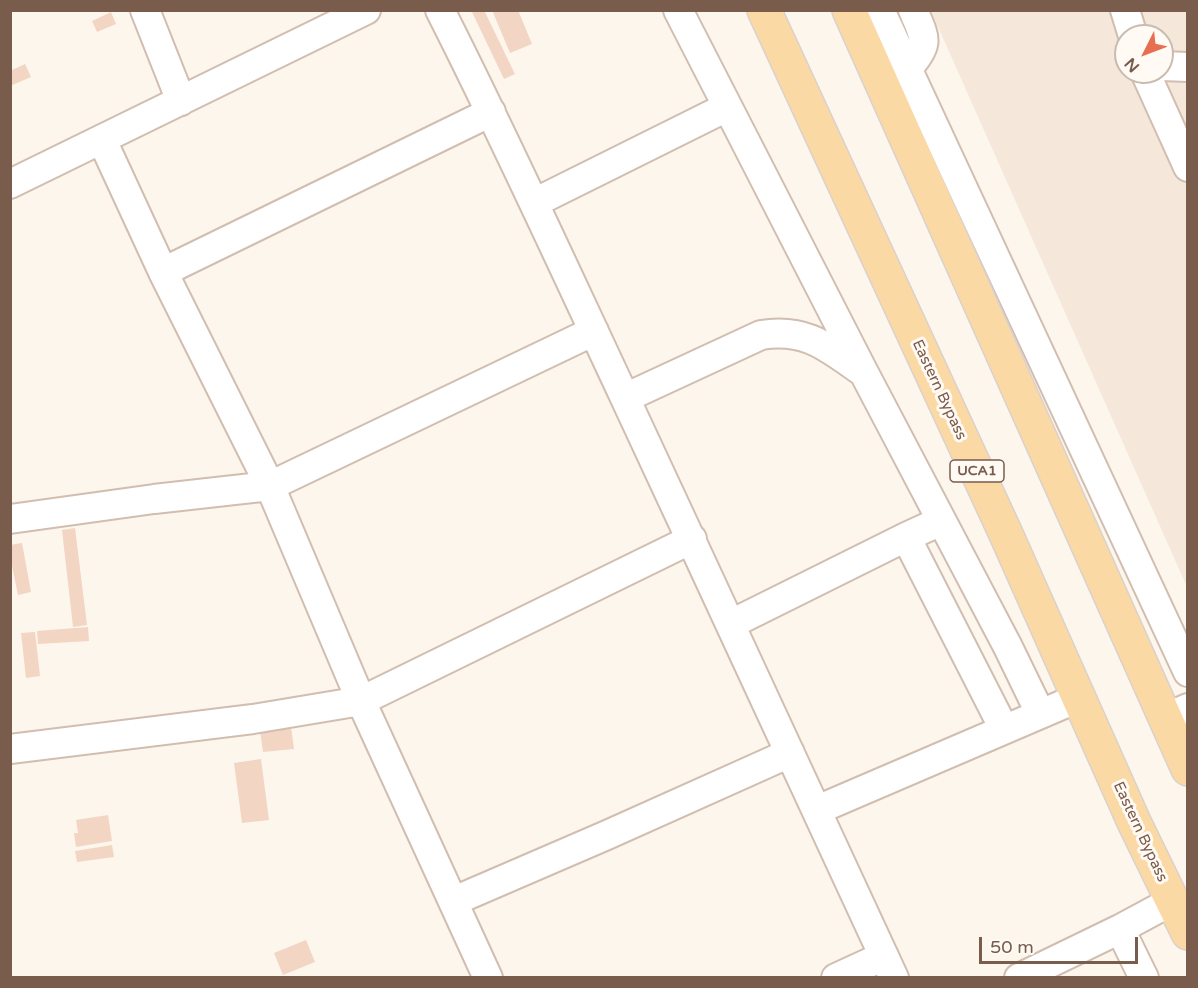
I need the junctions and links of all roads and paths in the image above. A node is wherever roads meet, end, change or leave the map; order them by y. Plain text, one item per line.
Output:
1 (145, 10) edge
2 (366, 10) edge
3 (440, 10) edge
4 (678, 10) edge
5 (764, 10) edge
6 (849, 10) edge
7 (880, 10) edge
8 (912, 10) edge
9 (907, 70) junction
10 (1150, 84) edge
11 (181, 101) junction
12 (727, 108) junction
13 (491, 112) junction
14 (102, 140) junction
15 (1188, 167) edge
16 (10, 184) edge
17 (534, 203) junction
18 (163, 272) junction
19 (594, 331) junction
20 (863, 372) junction
21 (625, 398) junction
22 (270, 486) junction
23 (10, 519) edge
24 (941, 521) junction
25 (906, 537) junction
26 (692, 539) junction
27 (993, 619) junction
28 (731, 624) junction
29 (955, 634) junction
30 (1188, 672) edge
31 (1078, 698) junction
32 (361, 700) junction
33 (1176, 713) edge
34 (1040, 714) junction
35 (1004, 729) junction
36 (10, 749) edge
37 (790, 753) junction
38 (1188, 769) edge
39 (817, 810) junction
40 (454, 901) junction
41 (1172, 901) junction
42 (1120, 929) junction
43 (1188, 933) edge
44 (889, 967) edge
45 (488, 978) edge
46 (836, 978) edge
47 (1019, 978) edge
48 (1144, 978) edge

1 - 11 street
2 - 11 street
3 - 13 street
4 - 12 street
5 - 31 main road, Eastern Bypass / UCA1
6 - 33 main road
7 - 9 street
8 - 9 street
9 - 30 street
10 - 15 street
11 - 14 street
12 - 17 street
12 - 20 street
13 - 17 street
13 - 18 street
14 - 16 street
14 - 18 street
17 - 19 street
18 - 22 street
19 - 21 street
19 - 22 street
20 - 21 street
20 - 24 street
21 - 26 street
22 - 23 street
22 - 32 street
24 - 25 street
24 - 27 street
25 - 28 street
25 - 29 street
26 - 28 street
26 - 32 street
27 - 29 street
27 - 34 street
28 - 37 street
29 - 35 street
31 - 34 street
31 - 41 main road, Eastern Bypass / UCA1
32 - 36 street
32 - 40 street
33 - 38 main road
34 - 35 street
35 - 39 street
37 - 39 street
37 - 40 street
39 - 44 street
40 - 45 street
41 - 42 street
41 - 43 main road, Eastern Bypass / UCA1
42 - 47 street
42 - 48 street
44 - 46 street

